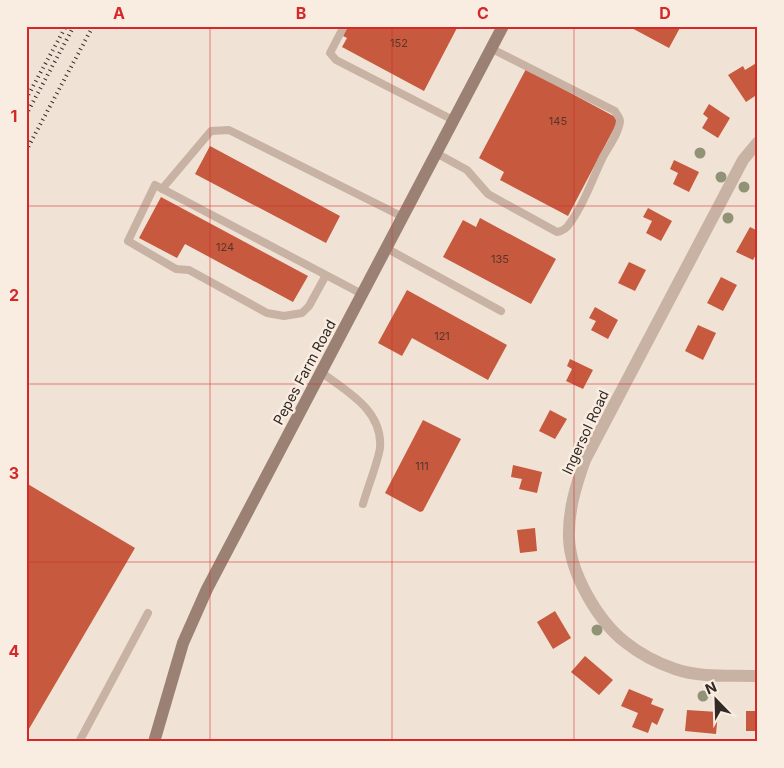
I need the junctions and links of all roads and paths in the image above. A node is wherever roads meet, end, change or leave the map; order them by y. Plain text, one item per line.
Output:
1 (344, 26) edge
2 (503, 26) edge
3 (492, 49) junction
4 (453, 120) junction
5 (758, 142) edge
6 (436, 153) junction
7 (162, 189) junction
8 (403, 216) junction
9 (386, 248) junction
10 (326, 275) junction
11 (362, 294) junction
12 (501, 311) dead end
13 (321, 372) junction
14 (363, 504) dead end
15 (148, 613) dead end
16 (758, 676) edge
17 (79, 742) edge
18 (154, 742) edge

1 - 4 lane
2 - 3 street, Pepes Farm Road
3 - 4 street, Pepes Farm Road
3 - 6 lane
4 - 6 street, Pepes Farm Road
5 - 16 street, Ingersol Road
6 - 8 street, Pepes Farm Road
7 - 8 lane
7 - 10 lane
7 - 10 lane
8 - 9 street, Pepes Farm Road
9 - 11 street, Pepes Farm Road
9 - 12 lane
10 - 11 lane
11 - 13 street, Pepes Farm Road
13 - 14 lane
13 - 18 street, Pepes Farm Road
15 - 17 lane

